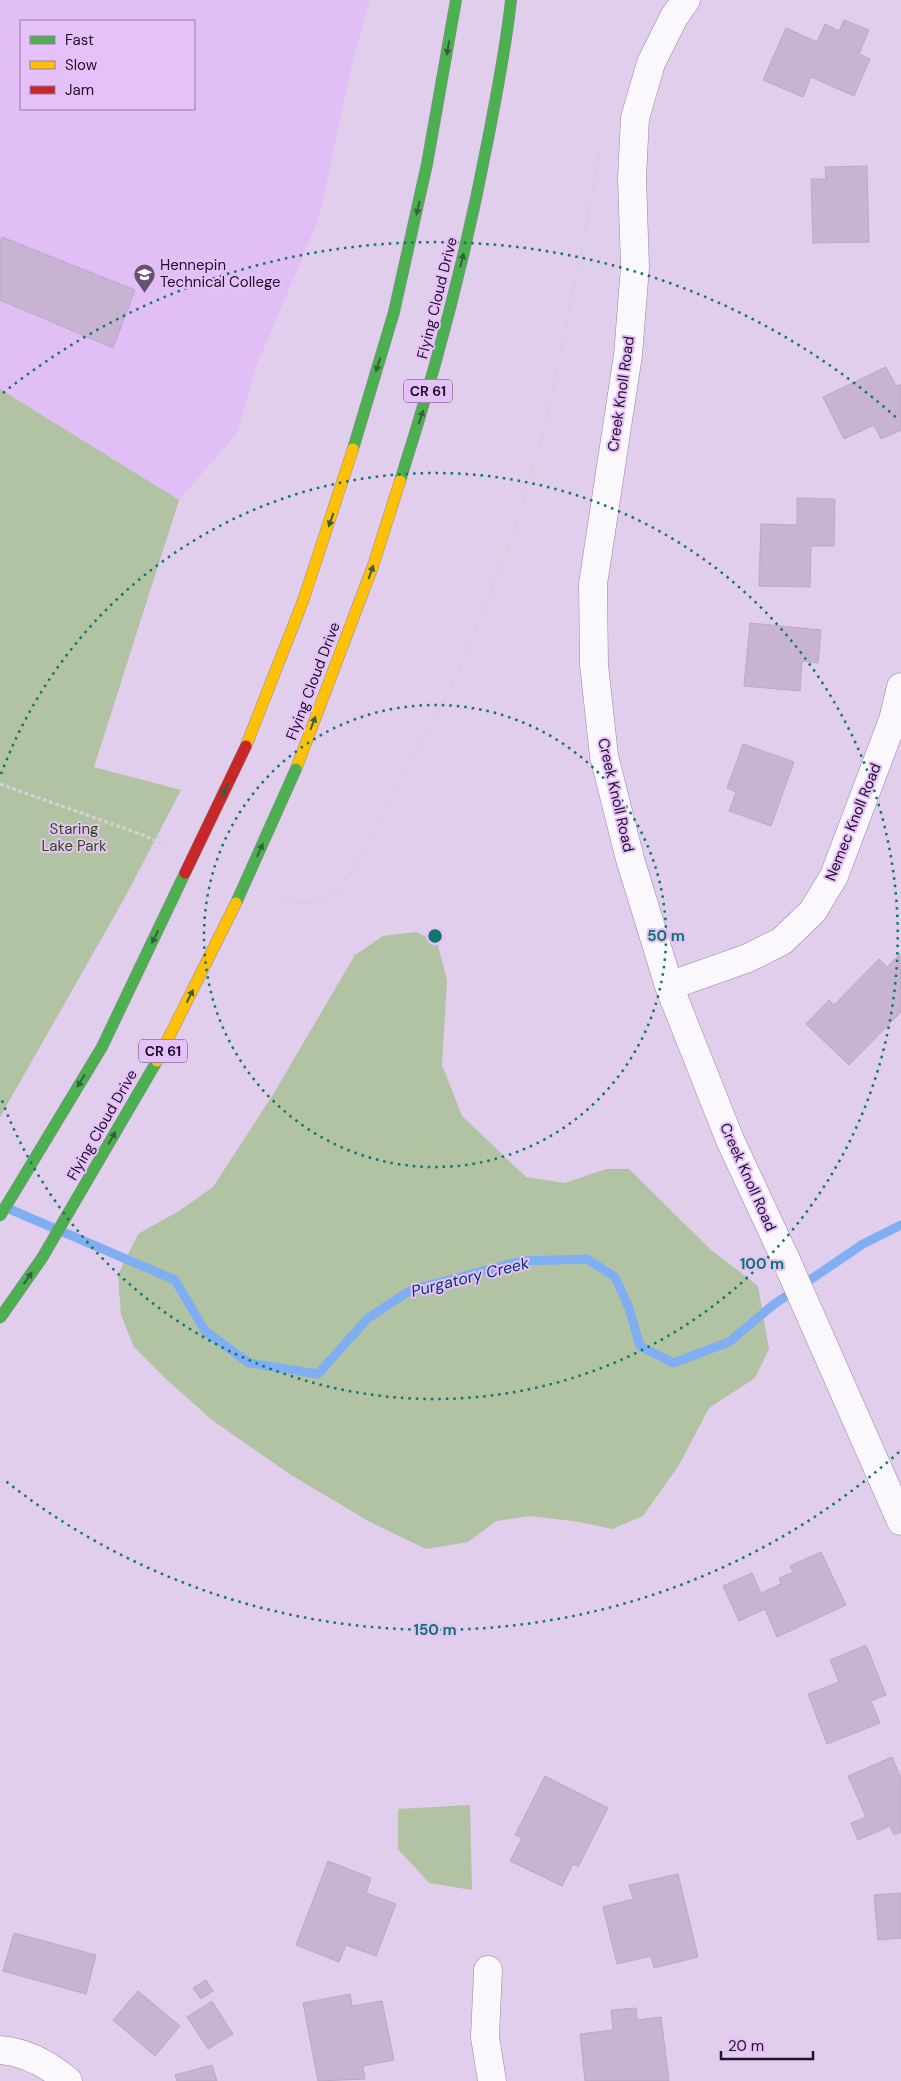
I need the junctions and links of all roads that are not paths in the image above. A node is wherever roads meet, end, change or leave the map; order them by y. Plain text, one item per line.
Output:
1 (456, 0) edge
2 (511, 0) edge
3 (686, 0) edge
4 (901, 687) edge
5 (669, 986) junction
6 (0, 1216) edge
7 (0, 1318) edge
8 (901, 1521) edge
9 (488, 1970) dead end
10 (0, 2050) edge
11 (68, 2081) edge
12 (492, 2081) edge

1 -> 6 main road, bridge
7 -> 2 main road, Flying Cloud Drive / CR 61, bridge
3 - 5 street, Creek Knoll Road
4 - 5 street, Nemec Knoll Road
5 - 8 street, Creek Knoll Road
9 - 12 street
10 - 11 street

